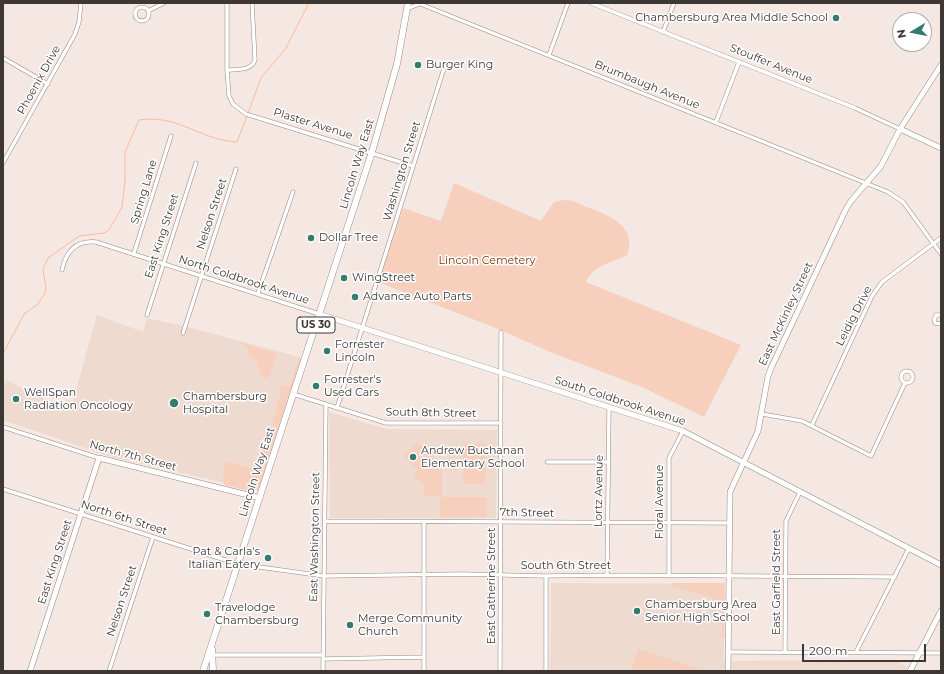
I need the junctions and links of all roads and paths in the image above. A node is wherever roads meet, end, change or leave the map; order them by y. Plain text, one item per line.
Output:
1 (81, 3) edge
2 (164, 3) edge
3 (227, 3) edge
4 (252, 3) edge
5 (568, 3) edge
6 (591, 3) edge
7 (674, 3) edge
8 (418, 4) edge
9 (408, 6) edge
10 (148, 11) dead end
11 (663, 32) junction
12 (549, 55) junction
13 (3, 58) edge
14 (739, 62) junction
15 (445, 65) dead end
16 (941, 65) edge
17 (227, 70) junction
18 (48, 84) junction
19 (716, 122) junction
20 (900, 129) junction
21 (171, 136) dead end
22 (941, 148) edge
23 (372, 152) junction
24 (196, 162) dead end
25 (3, 163) edge
26 (413, 166) junction
27 (236, 169) dead end
28 (867, 183) junction
29 (293, 192) dead end
30 (941, 238) edge
31 (933, 244) junction
32 (134, 253) junction
33 (941, 254) edge
34 (163, 263) junction
35 (62, 270) dead end
36 (201, 275) junction
37 (197, 288) junction
38 (203, 290) dead end
39 (258, 294) junction
40 (194, 299) junction
41 (199, 301) dead end
42 (319, 314) junction
43 (147, 315) dead end
44 (189, 315) junction
45 (941, 315) edge
46 (194, 316) dead end
47 (941, 324) edge
48 (363, 327) junction
49 (183, 332) dead end
50 (501, 332) dead end
51 (501, 372) junction
52 (905, 383) dead end
53 (293, 394) junction
54 (326, 404) junction
55 (337, 408) junction
56 (609, 408) junction
57 (762, 414) junction
58 (501, 423) junction
59 (812, 425) junction
60 (3, 427) edge
61 (683, 432) junction
62 (98, 458) junction
63 (546, 462) dead end
64 (609, 462) junction
65 (743, 463) junction
66 (3, 489) edge
67 (800, 492) junction
68 (260, 498) junction
69 (81, 514) junction
70 (325, 521) junction
71 (424, 521) junction
72 (501, 522) junction
73 (608, 522) junction
74 (668, 522) junction
75 (729, 523) junction
76 (153, 537) junction
77 (910, 548) junction
78 (238, 564) junction
79 (941, 565) edge
80 (501, 574) junction
81 (607, 574) junction
82 (423, 575) junction
83 (785, 575) junction
84 (324, 576) junction
85 (546, 576) junction
86 (669, 576) junction
87 (730, 576) junction
88 (895, 577) junction
89 (941, 611) edge
90 (211, 645) junction
91 (728, 652) junction
92 (785, 652) junction
93 (856, 652) junction
94 (919, 653) junction
95 (941, 653) edge
96 (212, 655) junction
97 (323, 657) junction
98 (424, 657) junction
99 (30, 671) edge
100 (109, 671) edge
101 (203, 671) edge
102 (213, 671) edge
103 (323, 671) edge
104 (424, 671) edge
105 (500, 671) edge
106 (546, 671) edge
107 (728, 671) edge
108 (910, 671) edge

1 - 18 street, Phoenix Drive
2 - 10 street
3 - 17 street
4 - 17 street
5 - 12 street
6 - 11 street, Stouffer Avenue
7 - 11 street
8 - 9 street, Brumbaugh Avenue
8 - 12 street, Brumbaugh Avenue
9 - 23 highway, Lincoln Way East / US 30
11 - 14 street, Stouffer Avenue
12 - 19 street, Brumbaugh Avenue
13 - 18 street
14 - 19 street
14 - 20 street, Stouffer Avenue
15 - 26 street, Washington Street
16 - 20 street, East McKinley Street
17 - 23 street, Plaster Avenue
18 - 25 street, Phoenix Drive
19 - 28 street, Brumbaugh Avenue
20 - 22 street, Stouffer Avenue
20 - 28 street, East McKinley Street
21 - 32 street, Spring Lane
23 - 26 street, Plaster Avenue
23 - 42 highway, Lincoln Way East / US 30
24 - 34 street, East King Street
26 - 48 street, Washington Street
27 - 36 street, Nelson Street
28 - 31 street, Brumbaugh Avenue
28 - 57 street, East McKinley Street
29 - 39 street
30 - 31 street, Leidig Drive
31 - 33 street, Brumbaugh Avenue
31 - 59 street, Leidig Drive
32 - 34 street, North Coldbrook Avenue
32 - 35 street, North Coldbrook Avenue
34 - 36 street, North Coldbrook Avenue
34 - 43 street, East King Street
36 - 37 street, Nelson Street
36 - 39 street, North Coldbrook Avenue
37 - 38 street
37 - 40 street, Nelson Street
39 - 42 street, North Coldbrook Avenue
40 - 41 street
40 - 44 street, Nelson Street
42 - 48 street, South Coldbrook Avenue
42 - 53 highway, Lincoln Way East / US 30
44 - 46 street
44 - 49 street, Nelson Street
45 - 47 street
48 - 51 street, South Coldbrook Avenue
48 - 55 street, Washington Street
50 - 51 street, East Catherine Street
51 - 56 street, South Coldbrook Avenue
51 - 58 street, East Catherine Street
52 - 59 street
53 - 54 street, South 8th Street
53 - 68 highway, Lincoln Way East / US 30
54 - 55 street, South 8th Street
54 - 70 street, East Washington Street
55 - 58 street, South 8th Street
56 - 61 street, South Coldbrook Avenue
56 - 64 street, Lortz Avenue
57 - 59 street
57 - 65 street, East McKinley Street
58 - 72 street, East Catherine Street
60 - 62 street, North 7th Street
61 - 65 street, South Coldbrook Avenue
61 - 74 street, Floral Avenue
62 - 68 street, North 7th Street
62 - 69 street, East King Street
63 - 64 street
64 - 73 street, Lortz Avenue
65 - 67 street, South Coldbrook Avenue
65 - 75 street, East McKinley Street
66 - 69 street, North 6th Street
67 - 77 street, South Coldbrook Avenue
67 - 83 street, East Garfield Street
68 - 78 highway, Lincoln Way East / US 30
69 - 76 street, North 6th Street
69 - 99 street, East King Street
70 - 71 street, 7th Street
70 - 84 street, East Washington Street
71 - 72 street, 7th Street
71 - 82 street
72 - 73 street, 7th Street
72 - 80 street, East Catherine Street
73 - 74 street, 7th Street
73 - 81 street, Lortz Avenue
74 - 75 street, 7th Street
74 - 86 street, Floral Avenue
75 - 87 street, East McKinley Street
76 - 78 street, North 6th Street
76 - 100 street, Nelson Street
77 - 79 street, South Coldbrook Avenue
77 - 88 street
78 - 84 street, South 6th Street
78 - 90 highway, Lincoln Way East / US 30
80 - 82 street, South 6th Street
80 - 85 street, South 6th Street
80 - 105 street, East Catherine Street
81 - 85 street, South 6th Street
81 - 86 street, South 6th Street
82 - 84 street, South 6th Street
82 - 98 street
83 - 87 street, South 6th Street
83 - 88 street, South 6th Street
83 - 92 street, East Garfield Street
84 - 97 street, East Washington Street
85 - 106 street
86 - 87 street, South 6th Street
87 - 91 street, East McKinley Street
88 - 93 street
89 - 94 street
90 - 96 highway, US 30
90 - 101 highway, Lincoln Way East / US 30
91 - 92 street
91 - 107 street, East McKinley Street
92 - 93 street
93 - 94 street
94 - 95 street
94 - 108 street
96 - 97 street
96 - 102 highway, US 30
97 - 98 street
97 - 103 street, East Washington Street
98 - 104 street

